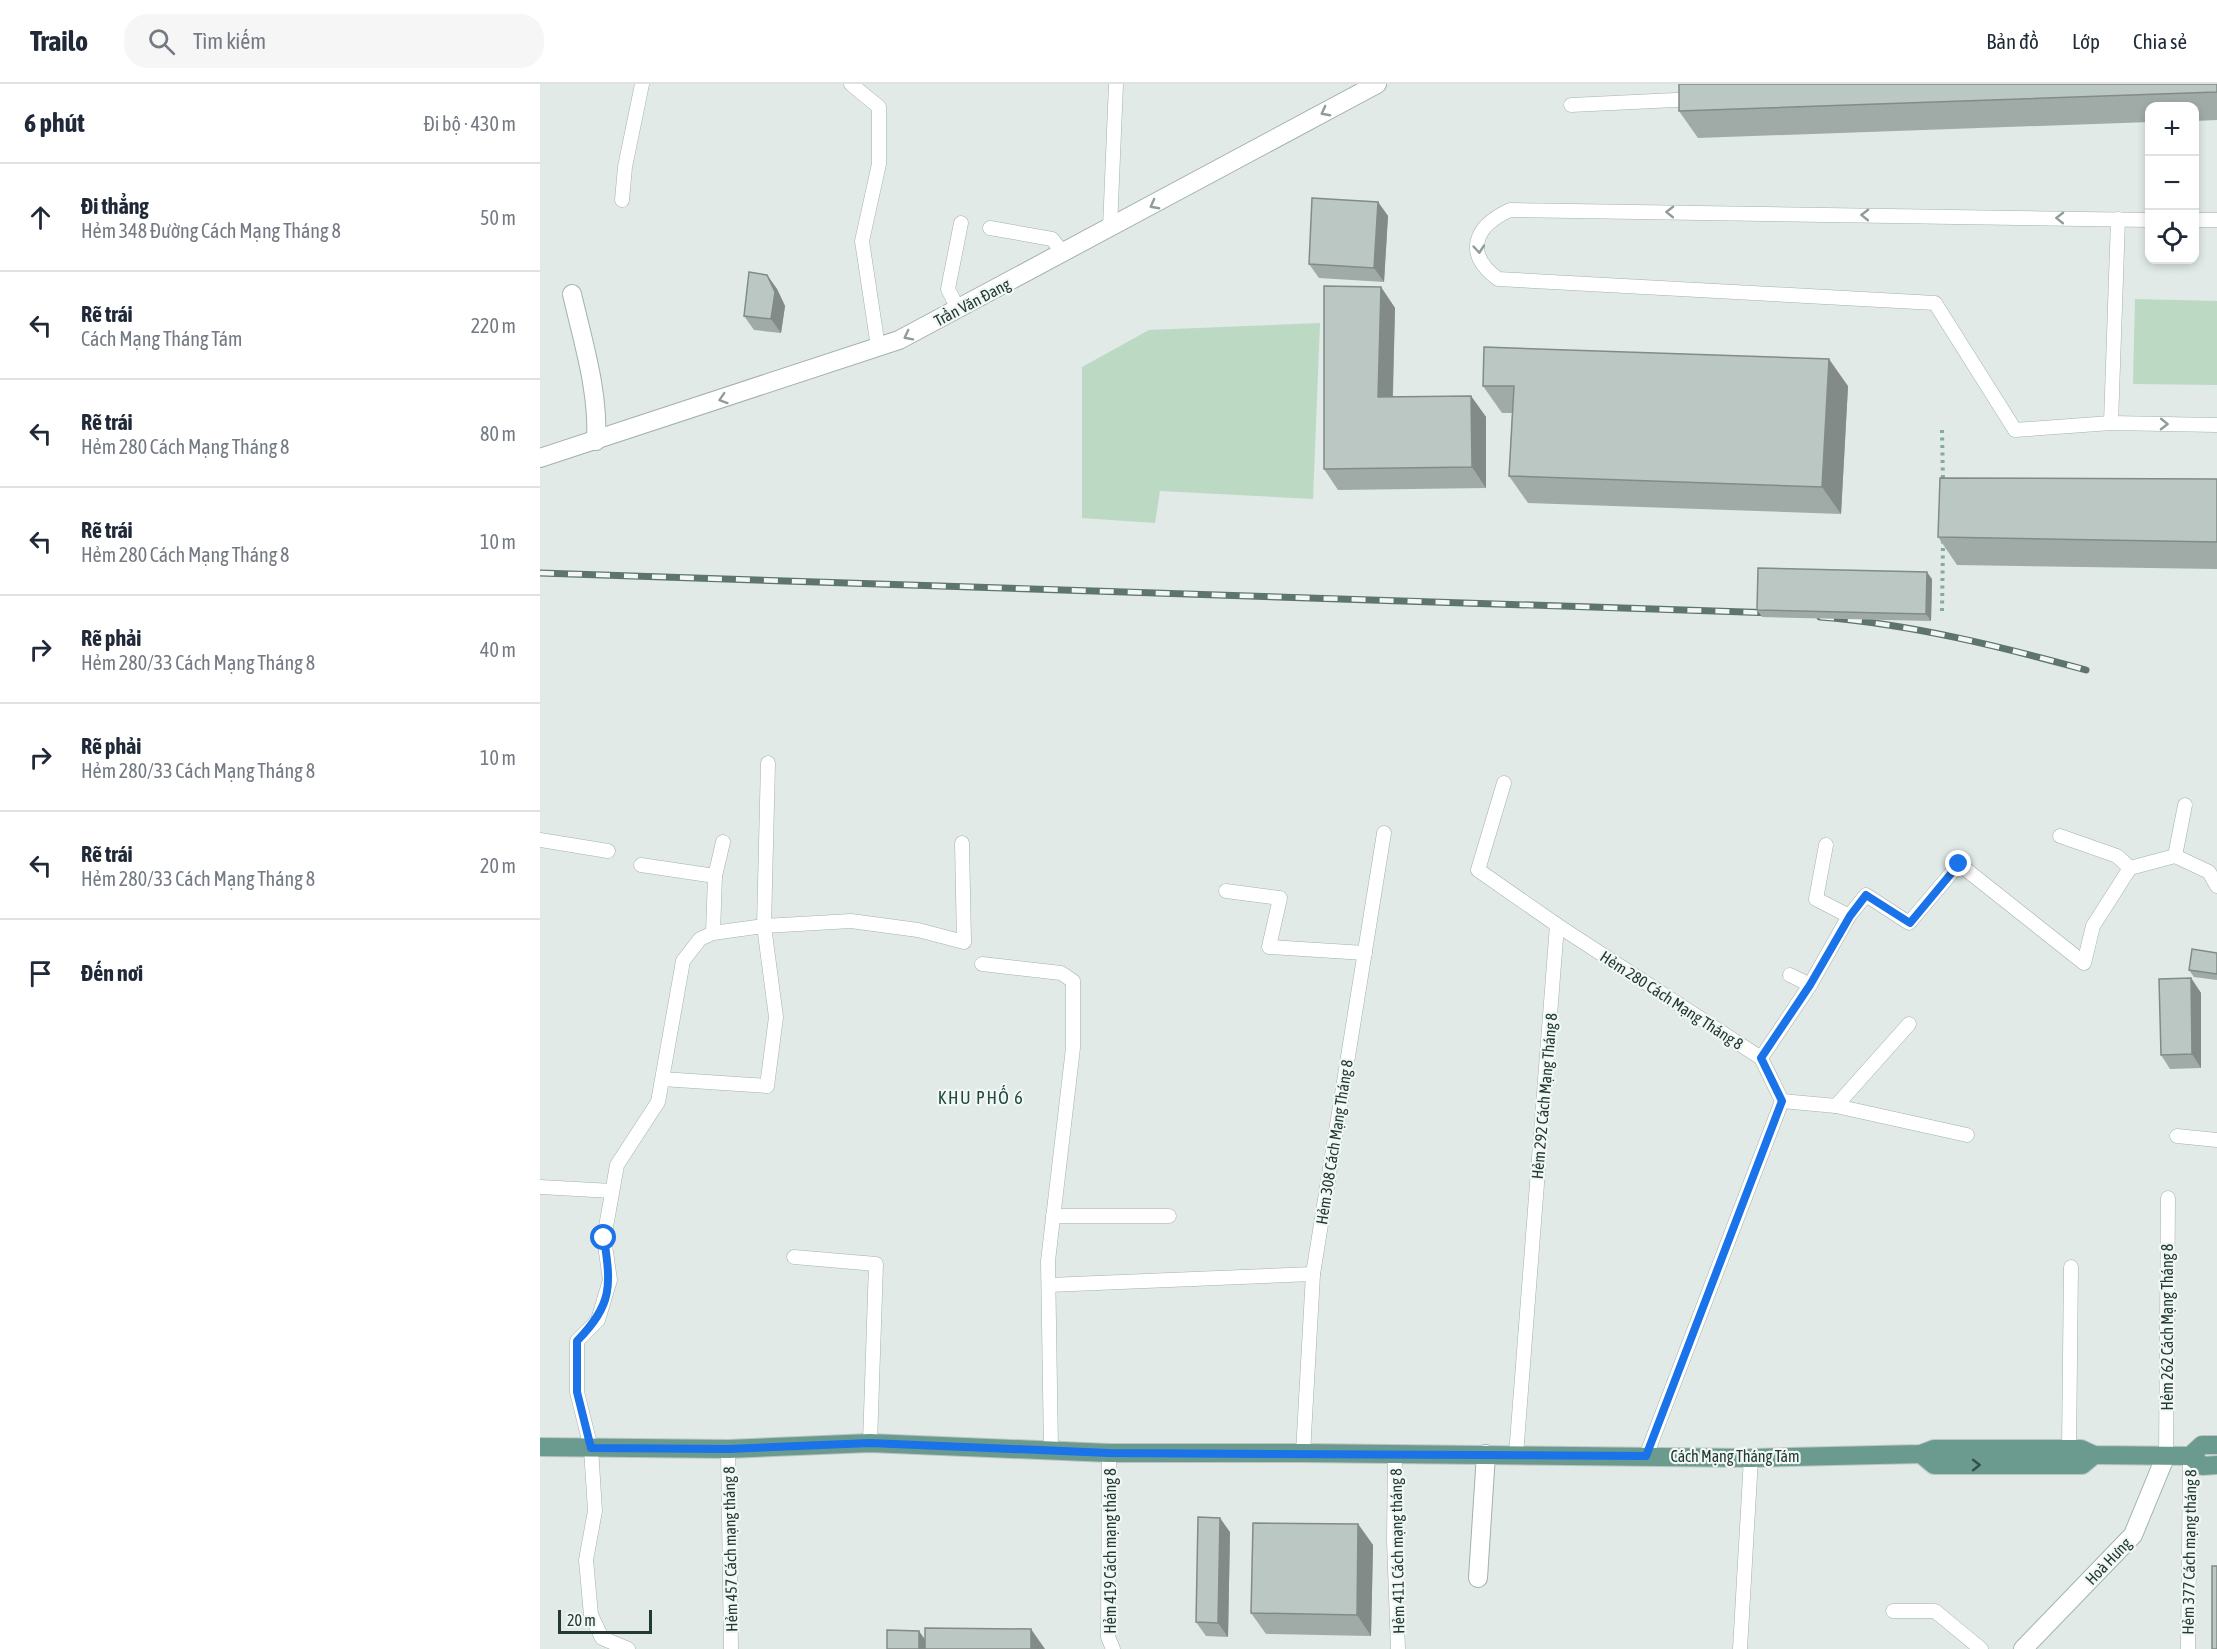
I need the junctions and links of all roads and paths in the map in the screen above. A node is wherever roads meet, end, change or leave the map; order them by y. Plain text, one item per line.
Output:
1 (642, 84) edge
2 (851, 84) edge
3 (1116, 84) edge
4 (1377, 84) edge
5 (1714, 99) edge
6 (1571, 105) dead end
7 (622, 200) dead end
8 (2118, 219) junction
9 (2145, 220) edge
10 (2199, 220) edge
11 (2217, 220) edge
12 (961, 223) dead end
13 (990, 228) dead end
14 (1110, 228) junction
15 (1063, 253) junction
16 (572, 294) dead end
17 (958, 309) junction
18 (878, 347) junction
19 (2111, 423) junction
20 (2217, 425) edge
21 (1942, 430) dead end
22 (596, 441) junction
23 (540, 458) edge
24 (1943, 493) edge
25 (1943, 536) edge
26 (1942, 612) dead end
27 (768, 763) dead end
28 (1504, 783) dead end
29 (2185, 805) dead end
30 (1384, 833) dead end
31 (2060, 836) dead end
32 (540, 840) edge
33 (723, 842) dead end
34 (962, 843) dead end
35 (1826, 845) dead end
36 (608, 851) dead end
37 (2175, 856) junction
38 (641, 865) dead end
39 (2130, 868) junction
40 (716, 876) junction
41 (2217, 886) edge
42 (1226, 891) dead end
43 (1850, 916) junction
44 (1557, 925) junction
45 (764, 926) junction
46 (713, 933) junction
47 (1365, 953) junction
48 (982, 964) dead end
49 (1790, 975) dead end
50 (1810, 985) junction
51 (1909, 1024) dead end
52 (1761, 1058) junction
53 (662, 1079) junction
54 (1782, 1101) junction
55 (1836, 1106) junction
56 (1966, 1135) dead end
57 (2177, 1136) dead end
58 (2217, 1140) edge
59 (540, 1187) edge
60 (612, 1191) junction
61 (2168, 1198) dead end
62 (1053, 1216) junction
63 (1169, 1216) dead end
64 (794, 1257) dead end
65 (2071, 1267) dead end
66 (1313, 1274) junction
67 (1049, 1285) junction
68 (870, 1443) junction
69 (2217, 1445) edge
70 (540, 1447) edge
71 (591, 1448) junction
72 (729, 1449) junction
73 (2069, 1449) junction
74 (1051, 1450) junction
75 (1303, 1452) junction
76 (1109, 1453) junction
77 (1395, 1454) junction
78 (1486, 1454) junction
79 (1922, 1454) junction
80 (1516, 1455) junction
81 (2094, 1455) junction
82 (2166, 1455) junction
83 (1646, 1456) junction
84 (2190, 1456) junction
85 (1751, 1458) junction
86 (2217, 1465) edge
87 (1478, 1578) dead end
88 (1893, 1611) dead end
89 (628, 1649) edge
90 (731, 1649) edge
91 (1113, 1649) edge
92 (1398, 1649) edge
93 (1740, 1649) edge
94 (1982, 1649) edge
95 (2023, 1649) edge
96 (2188, 1649) edge

1 - 7 lane
2 - 18 lane
3 - 14 lane
4 -> 14 street, Trần Văn Ðang
5 - 6 lane
8 - 9 lane
8 - 19 lane
8 -> 19 lane
10 - 11 lane
12 - 17 lane
13 - 15 lane
14 - 15 street, Trần Văn Ðang
15 - 17 street, Trần Văn Ðang
16 - 22 street
17 -> 18 street, Trần Văn Ðang
18 -> 22 street, Trần Văn Ðang
19 -> 20 lane
21 - 24 path
22 - 23 street, Trần Văn Ðang
25 - 26 path
27 - 45 lane
28 - 44 lane
29 - 37 lane
30 - 47 lane, Hẻm 308 Cách Mạng Tháng 8
31 - 39 lane
32 - 36 lane
33 - 40 lane
34 - 45 lane
35 - 43 lane
37 - 39 lane
37 - 41 lane
38 - 40 lane
39 - 43 lane
40 - 46 lane
42 - 47 lane
43 - 50 lane
44 - 52 lane, Hẻm 280 Cách Mạng Tháng 8
44 - 80 lane, Hẻm 292 Cách Mạng Tháng 8
45 - 46 lane
45 - 53 lane
46 - 53 lane
47 - 66 lane, Hẻm 308 Cách Mạng Tháng 8
48 - 62 lane
49 - 50 lane
50 - 52 lane
51 - 55 lane
52 - 54 lane, Hẻm 280 Cách Mạng Tháng 8
53 - 60 lane
54 - 55 lane
54 - 83 lane
55 - 56 lane
57 - 58 lane
59 - 60 lane
60 - 71 lane
61 - 82 lane, Hẻm 262 Cách Mạng Tháng 8
62 - 63 lane
62 - 67 lane
64 - 68 lane
65 - 73 lane
66 - 67 lane
66 - 75 lane, Hẻm 308 Cách Mạng Tháng 8
67 - 74 lane
68 - 72 main road, Cách Mạng Tháng Tám
68 - 74 main road, Cách Mạng Tháng Tám
69 - 84 main road, Cách Mạng Tháng Tám
70 - 71 main road, Cách Mạng Tháng Tám
71 - 72 main road, Cách Mạng Tháng Tám
71 - 89 lane
72 - 90 lane, Hẻm 457 Cách mạng tháng 8
73 - 79 main road, Cách Mạng Tháng Tám
73 - 81 main road, Cách Mạng Tháng Tám
74 - 76 main road, Cách Mạng Tháng Tám
75 - 76 main road, Cách Mạng Tháng Tám
75 - 77 main road, Cách Mạng Tháng Tám
76 - 91 lane, Hẻm 419 Cách mạng tháng 8
77 - 78 main road, Cách Mạng Tháng Tám
77 - 92 lane, Hẻm 411 Cách mạng tháng 8
78 - 80 main road, Cách Mạng Tháng Tám
78 - 87 street
79 -> 81 main road, Cách Mạng Tháng Tám
79 - 85 main road, Cách Mạng Tháng Tám
80 - 83 main road, Cách Mạng Tháng Tám
81 - 82 main road, Cách Mạng Tháng Tám
82 - 84 main road, Cách Mạng Tháng Tám
82 - 95 street, Hoà Hưng
83 - 85 main road, Cách Mạng Tháng Tám
84 - 86 main road, Cách Mạng Tháng Tám
84 - 96 lane, Hẻm 377 Cách mạng tháng 8
85 - 93 lane
88 - 94 lane

